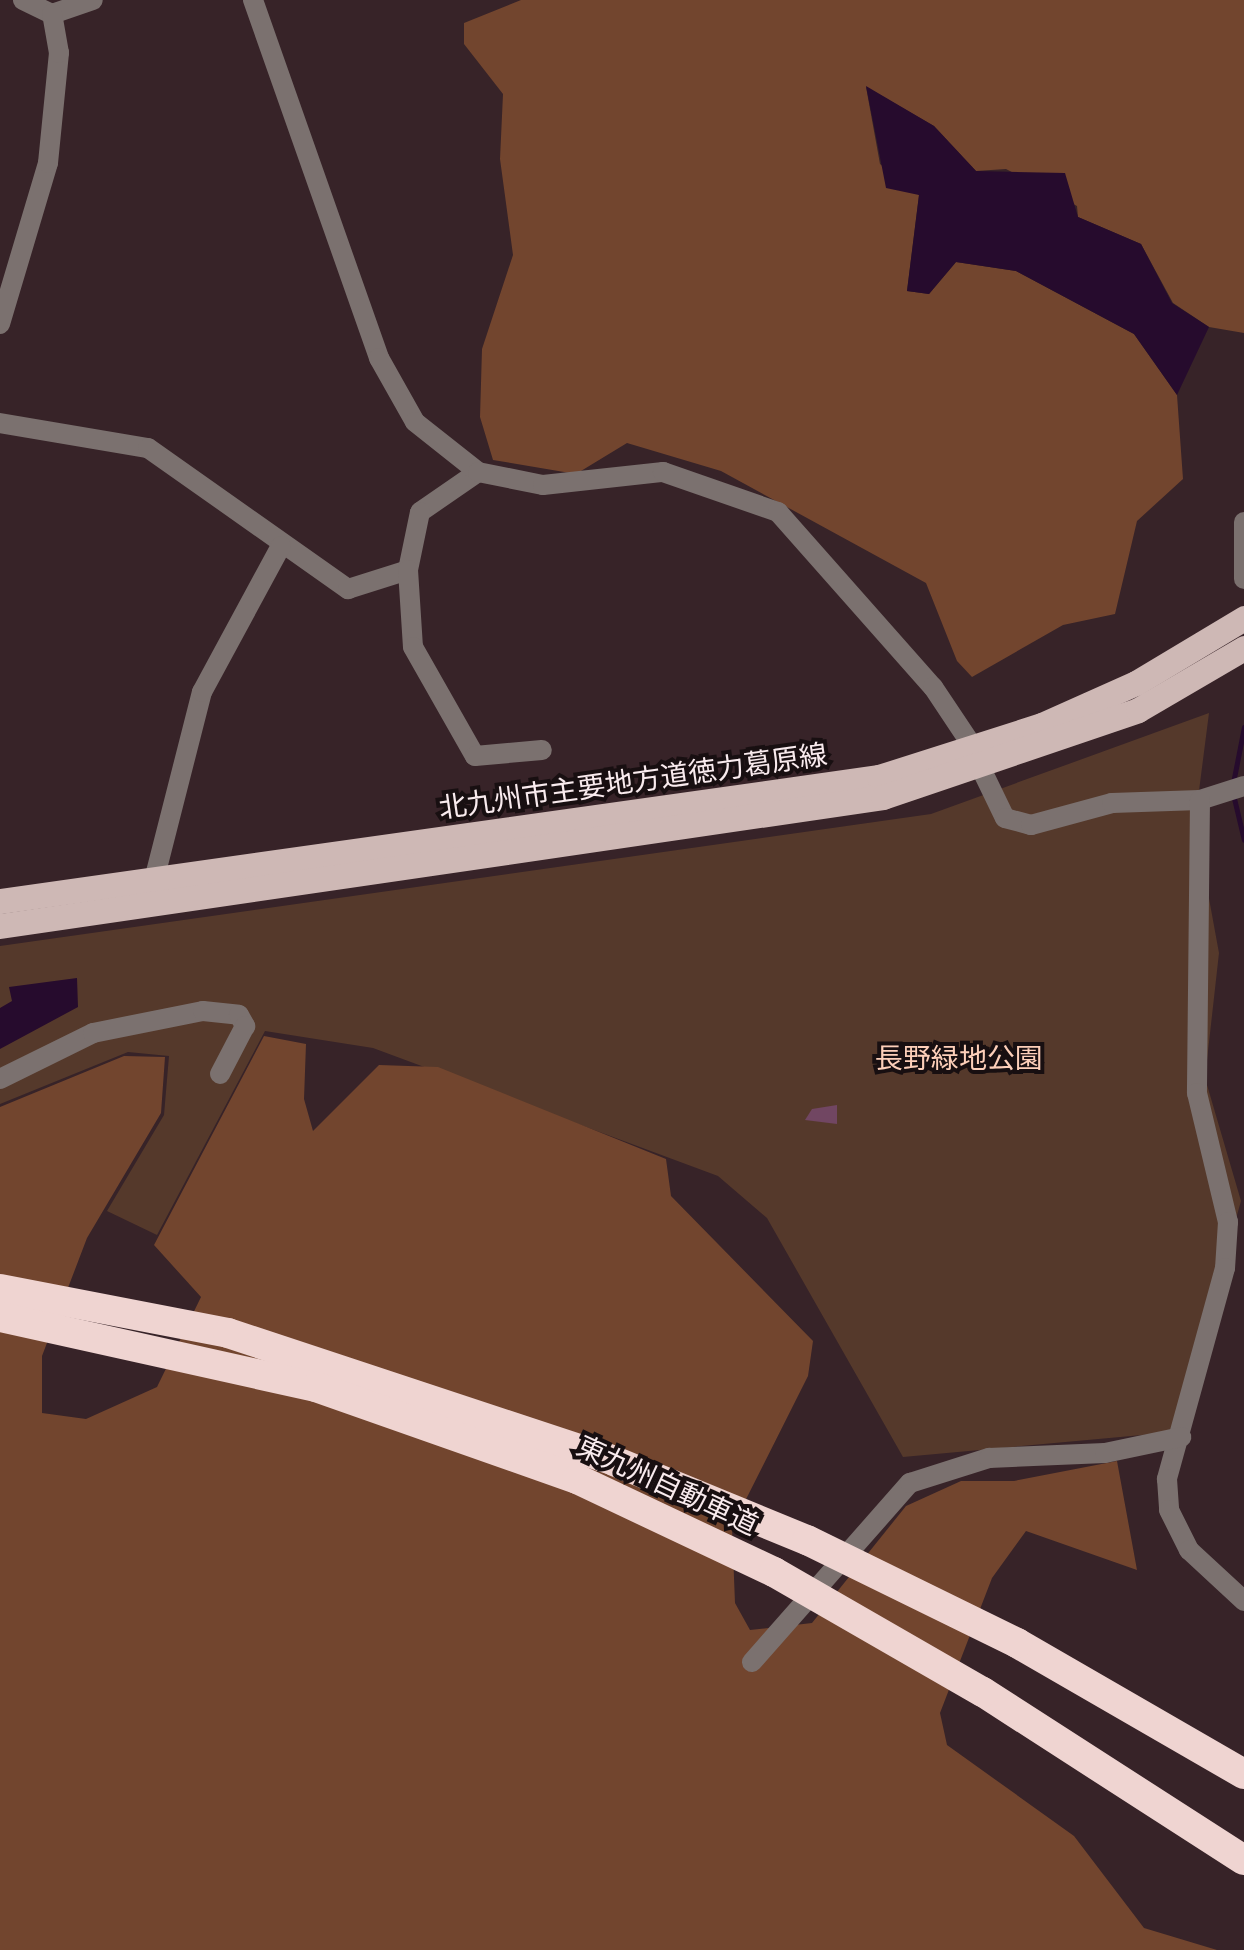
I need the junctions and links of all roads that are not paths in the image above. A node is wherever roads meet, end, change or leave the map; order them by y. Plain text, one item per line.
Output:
1 (23, 0) edge
2 (93, 0) edge
3 (253, 0) edge
4 (52, 14) junction
5 (0, 324) edge
6 (0, 424) edge
7 (478, 472) junction
8 (1244, 522) edge
9 (281, 546) junction
10 (408, 570) junction
11 (1244, 579) edge
12 (1244, 618) edge
13 (1244, 648) edge
14 (542, 750) dead end
15 (975, 759) junction
16 (1244, 786) edge
17 (1200, 800) junction
18 (154, 880) junction
19 (0, 901) edge
20 (0, 926) edge
21 (220, 1074) dead end
22 (0, 1078) edge
23 (0, 1289) edge
24 (51, 1311) junction
25 (0, 1316) edge
26 (318, 1373) junction
27 (1181, 1437) junction
28 (1244, 1601) edge
29 (752, 1662) dead end
30 (1244, 1774) edge
31 (1244, 1860) edge

1 - 4 street
2 - 4 street
3 - 7 street
4 - 5 street
6 - 9 street
7 - 10 street
7 - 15 street
8 - 11 street
9 - 10 street
9 - 18 street
10 - 14 street
12 - 15 main road, 北九州市主要地方道徳力葛原線
13 - 15 main road, 北九州市主要地方道徳力葛原線
15 - 17 street
15 - 18 main road, 北九州市主要地方道徳力葛原線
15 - 20 main road, 北九州市主要地方道徳力葛原線
16 - 17 street
17 - 27 street
18 - 19 main road, 北九州市主要地方道徳力葛原線
21 - 22 street
23 - 24 highway, 東九州自動車道
24 - 25 highway, 東九州自動車道
24 - 26 highway, 東九州自動車道
26 - 30 highway, 東九州自動車道, bridge
26 - 31 highway, 東九州自動車道, bridge
27 - 28 street
27 - 29 street

